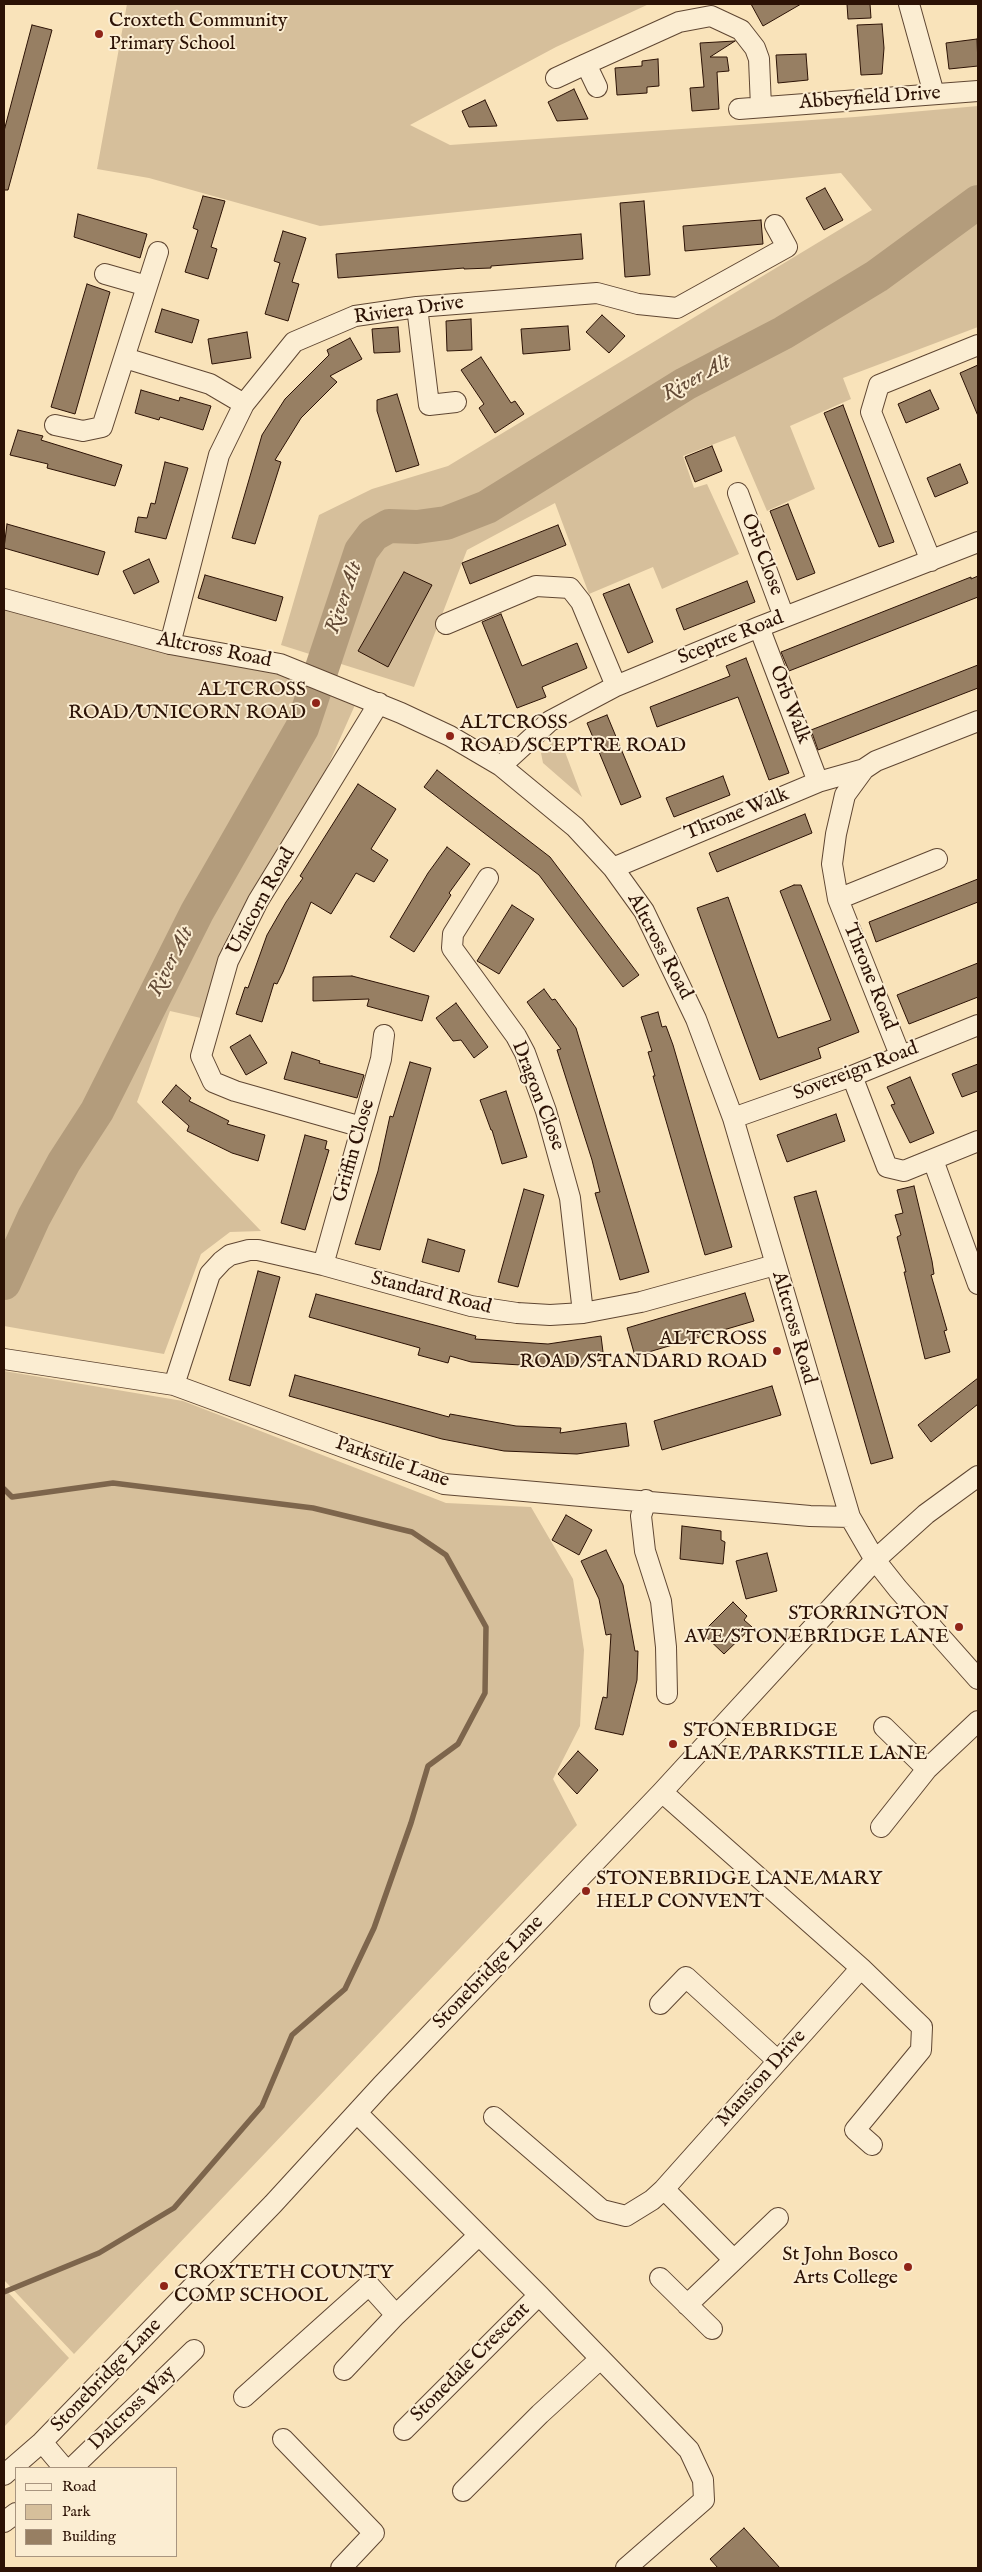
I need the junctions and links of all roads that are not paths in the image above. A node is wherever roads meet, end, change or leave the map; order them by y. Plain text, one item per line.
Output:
1 (909, 4) edge
2 (586, 64) junction
3 (556, 78) dead end
4 (597, 87) dead end
5 (978, 91) edge
6 (934, 94) junction
7 (761, 107) junction
8 (739, 109) dead end
9 (775, 224) dead end
10 (158, 252) dead end
11 (105, 274) dead end
12 (147, 286) junction
13 (417, 307) junction
14 (978, 345) edge
15 (125, 358) junction
16 (456, 402) dead end
17 (244, 404) junction
18 (55, 425) dead end
19 (738, 492) dead end
20 (978, 542) edge
21 (931, 561) junction
22 (4, 599) edge
23 (784, 617) junction
24 (446, 624) dead end
25 (759, 627) junction
26 (170, 644) junction
27 (616, 686) junction
28 (378, 703) junction
29 (978, 721) edge
30 (501, 766) junction
31 (864, 769) junction
32 (818, 782) junction
33 (937, 859) dead end
34 (613, 868) junction
35 (488, 878) dead end
36 (838, 899) junction
37 (978, 1025) edge
38 (384, 1035) dead end
39 (900, 1055) junction
40 (852, 1076) junction
41 (733, 1118) junction
42 (362, 1128) junction
43 (978, 1141) edge
44 (933, 1160) junction
45 (323, 1265) junction
46 (775, 1265) junction
47 (978, 1284) edge
48 (584, 1313) junction
49 (9, 1360) edge
50 (174, 1385) junction
51 (978, 1476) edge
52 (646, 1500) junction
53 (850, 1517) junction
54 (875, 1560) junction
55 (978, 1679) edge
56 (667, 1694) dead end
57 (978, 1721) edge
58 (884, 1727) dead end
59 (927, 1769) junction
60 (662, 1792) junction
61 (881, 1827) dead end
62 (861, 1968) junction
63 (660, 2004) dead end
64 (778, 2061) junction
65 (357, 2113) junction
66 (494, 2117) dead end
67 (872, 2145) dead end
68 (664, 2189) junction
69 (778, 2218) dead end
70 (479, 2235) junction
71 (734, 2259) junction
72 (660, 2278) dead end
73 (539, 2295) junction
74 (687, 2305) junction
75 (396, 2315) junction
76 (712, 2330) dead end
77 (194, 2350) dead end
78 (599, 2360) junction
79 (344, 2370) dead end
80 (244, 2397) dead end
81 (404, 2430) dead end
82 (283, 2439) dead end
83 (42, 2442) junction
84 (63, 2467) edge
85 (73, 2467) edge
86 (4, 2475) edge
87 (464, 2491) dead end
88 (15, 2513) edge
89 (4, 2522) edge
90 (341, 2568) edge
91 (626, 2568) edge

1 - 6 street
2 - 3 street
2 - 4 street
2 - 7 street
5 - 6 street, Abbeyfield Drive
6 - 7 street, Abbeyfield Drive
7 - 8 street, Abbeyfield Drive
9 - 13 street, Riviera Drive
10 - 12 street
11 - 12 street
12 - 15 street
13 - 16 street
13 - 17 street, Riviera Drive
14 - 21 street
15 - 17 street
15 - 18 street
17 - 26 street, Riviera Drive
19 - 23 street, Orb Close
20 - 21 street, Sceptre Road
21 - 23 street, Sceptre Road
22 - 26 street, Altcross Road
23 - 25 street, Sceptre Road
24 - 27 street
25 - 27 street, Sceptre Road
25 - 32 street, Orb Walk
26 - 28 street, Altcross Road
27 - 30 street, Sceptre Road
28 - 30 street, Altcross Road
28 - 42 street, Unicorn Road
29 - 31 street, Throne Road
30 - 34 street, Altcross Road
31 - 32 street, Throne Walk
31 - 36 street, Throne Road
32 - 34 street, Throne Walk
33 - 36 street, Throne Road
34 - 41 street, Altcross Road
35 - 48 street, Dragon Close
36 - 39 street, Throne Road
37 - 39 street, Sovereign Road
38 - 42 street, Griffin Close
39 - 40 street, Sovereign Road
40 - 41 street, Sovereign Road
40 - 44 street
41 - 46 street, Altcross Road
42 - 45 street, Griffin Close
43 - 44 street
44 - 47 street
45 - 48 street, Standard Road
45 - 50 street, Standard Road
46 - 48 street, Standard Road
46 - 53 street, Altcross Road
49 - 50 street, Parkstile Lane
50 - 52 street, Parkstile Lane
51 - 54 street, Stonebridge Lane
52 - 53 street, Parkstile Lane
52 - 56 street
53 - 54 street, Altcross Road
54 - 55 street, Altcross Road
54 - 60 street, Stonebridge Lane
57 - 59 street
58 - 59 street
59 - 61 street
60 - 62 street
60 - 65 street, Stonebridge Lane
62 - 64 street, Mansion Drive
62 - 67 street
63 - 64 street
64 - 68 street, Mansion Drive
65 - 70 street, Stonedale Crescent
65 - 83 street, Stonebridge Lane
66 - 68 street, Mansion Drive
68 - 71 street
69 - 71 street
70 - 73 street, Stonedale Crescent
70 - 75 street
71 - 74 street
72 - 74 street
73 - 78 street, Stonedale Crescent
73 - 81 street, Stonedale Crescent
74 - 76 street
75 - 79 street
75 - 80 street
77 - 85 street, Dalcross Way
78 - 87 street
78 - 91 street, Stonedale Crescent
82 - 90 street
83 - 84 street
83 - 86 street, Stonebridge Lane
88 - 89 street

